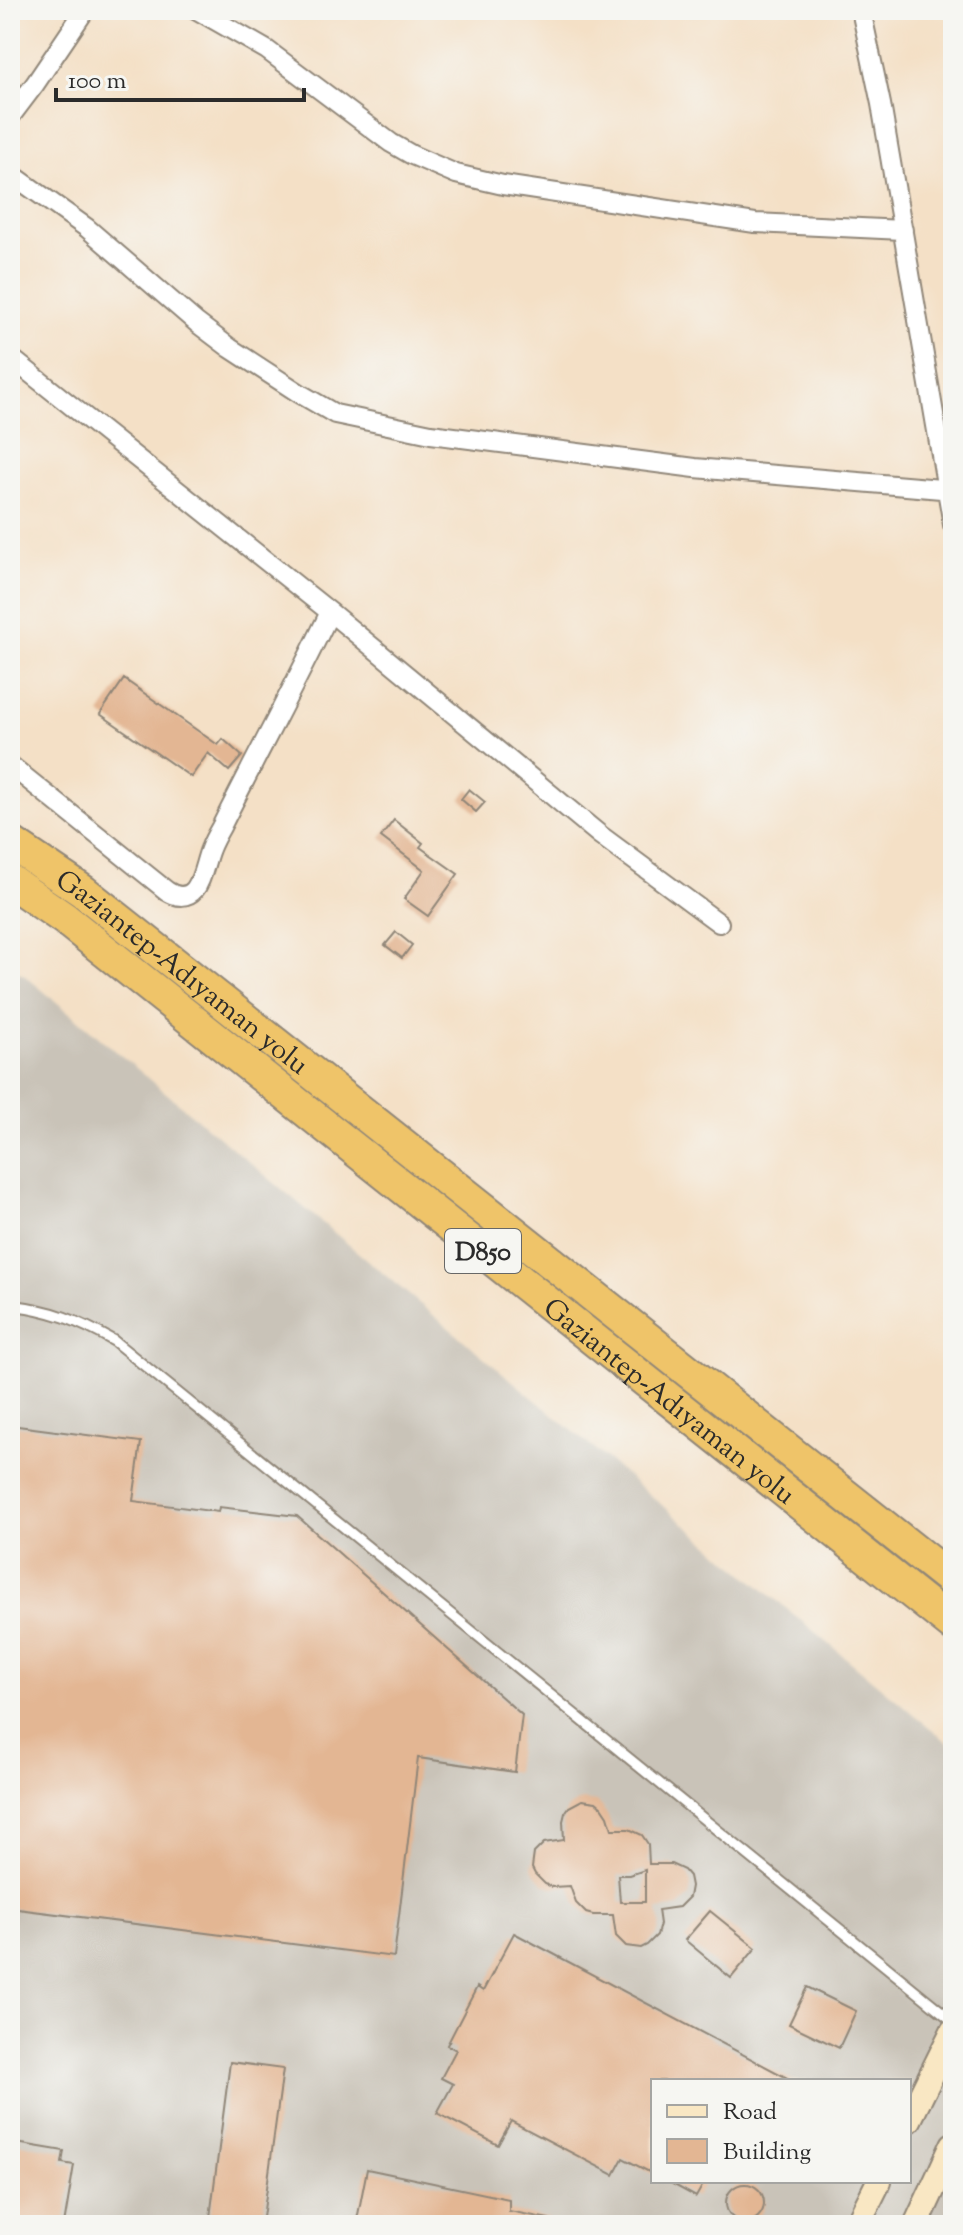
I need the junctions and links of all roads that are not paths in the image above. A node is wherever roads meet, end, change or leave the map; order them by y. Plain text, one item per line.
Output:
1 (85, 10) edge
2 (197, 10) edge
3 (861, 10) edge
4 (10, 117) edge
5 (10, 173) edge
6 (903, 230) junction
7 (10, 357) edge
8 (950, 490) edge
9 (953, 525) edge
10 (330, 612) junction
11 (10, 765) edge
12 (10, 842) edge
13 (10, 881) edge
14 (719, 923) dead end
15 (10, 1305) edge
16 (953, 1581) edge
17 (953, 1625) edge
18 (953, 2021) edge
19 (953, 2031) edge
20 (911, 2116) edge
21 (953, 2145) edge
22 (878, 2183) edge
23 (857, 2225) edge
24 (916, 2225) edge

1 - 4 street
2 - 6 street
3 - 6 street
5 - 8 street
6 - 8 street
7 - 10 street
8 - 9 street
10 - 11 street
10 - 14 street
12 - 16 highway, Gaziantep-Adıyaman yolu / D850
13 - 17 highway, Gaziantep-Adıyaman yolu / D850
15 - 18 lane
19 - 20 street
21 - 24 street
22 - 23 street

